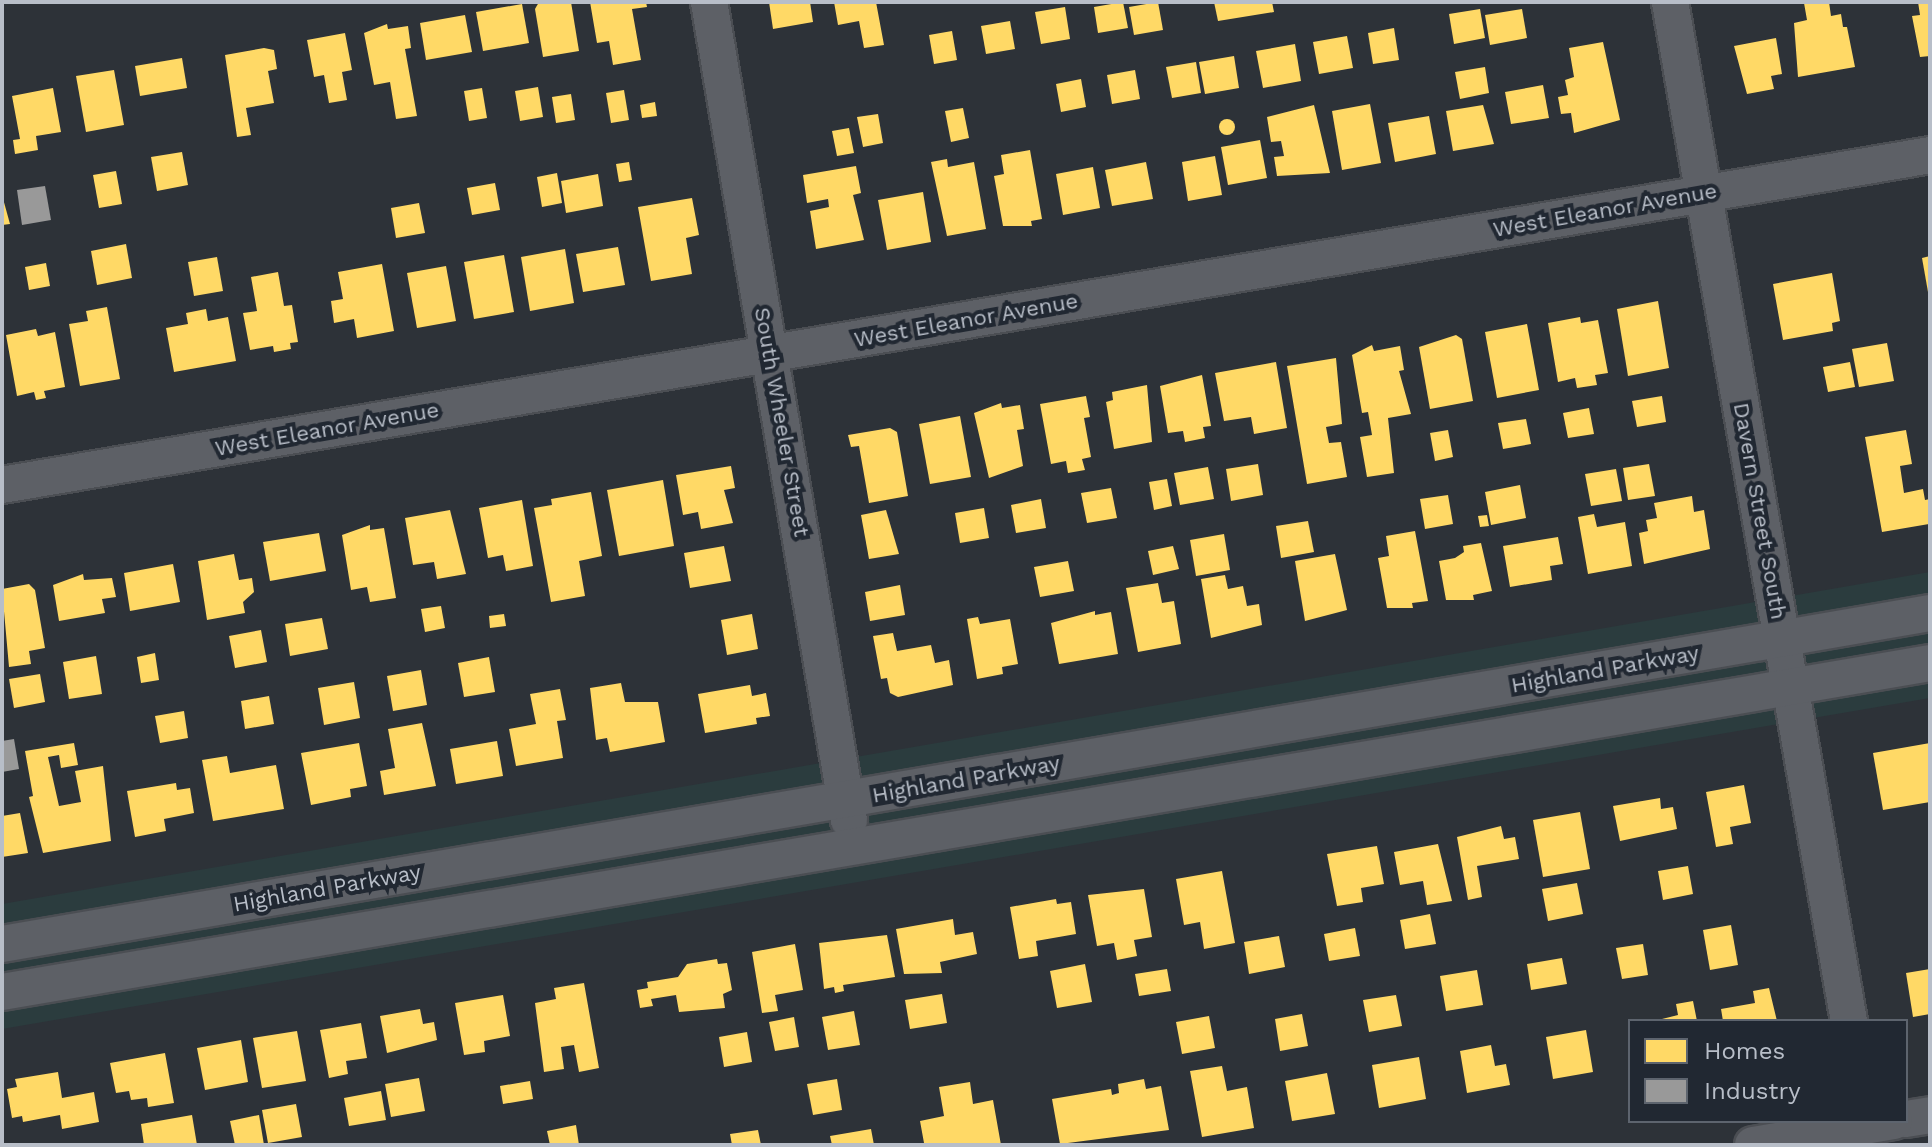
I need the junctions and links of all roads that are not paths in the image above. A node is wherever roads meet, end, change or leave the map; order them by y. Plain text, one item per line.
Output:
1 (709, 2) edge
2 (1670, 2) edge
3 (1930, 155) edge
4 (1704, 193) junction
5 (771, 353) junction
6 (2, 485) edge
7 (1930, 613) edge
8 (1782, 638) junction
9 (1930, 663) edge
10 (1791, 687) junction
11 (846, 799) junction
12 (853, 843) junction
13 (2, 944) edge
14 (2, 992) edge
15 (1849, 1019) edge
16 (1930, 1115) edge
17 (1908, 1119) edge
18 (1875, 1128) edge
19 (1753, 1145) edge

1 - 5 street, South Wheeler Street
2 - 4 street, Davern Street South
3 - 4 street, West Eleanor Avenue
4 - 5 street, West Eleanor Avenue
4 - 8 street, Davern Street South
5 - 6 street, West Eleanor Avenue
5 - 11 street, South Wheeler Street
7 - 8 street, Highland Parkway
8 - 10 street, Davern Street South
8 - 11 street, Highland Parkway
9 - 10 street, Highland Parkway
10 - 12 street, Highland Parkway
10 - 15 street, Davern Street South
11 - 12 street, South Wheeler Street
11 - 13 street, Highland Parkway
12 - 14 street, Highland Parkway
16 - 17 street
18 - 19 street

